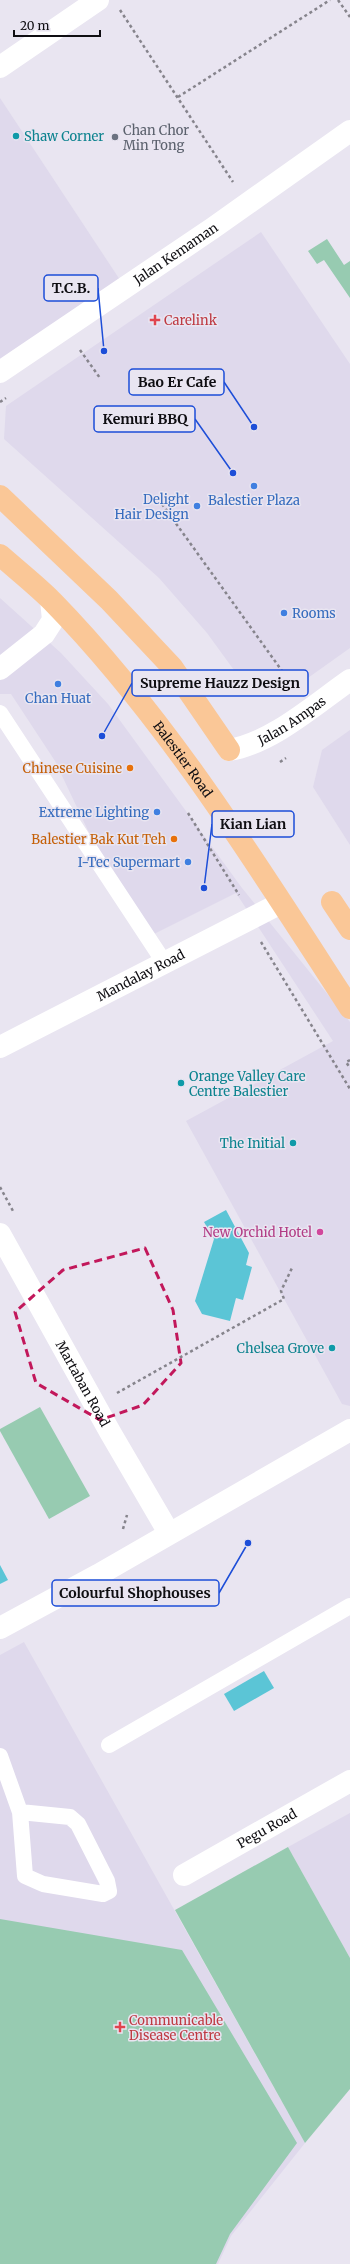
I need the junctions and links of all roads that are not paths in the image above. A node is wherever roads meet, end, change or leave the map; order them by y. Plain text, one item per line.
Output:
1 (108, 3) edge
2 (0, 67) edge
3 (350, 131) edge
4 (0, 372) edge
5 (0, 496) edge
6 (0, 555) edge
7 (51, 600) junction
8 (0, 669) edge
9 (350, 680) edge
10 (0, 713) edge
11 (229, 750) joint
12 (332, 902) dead end
13 (281, 903) junction
14 (350, 929) edge
15 (164, 962) junction
16 (350, 1008) edge
17 (0, 1047) edge
18 (0, 1234) edge
19 (350, 1430) edge
20 (169, 1533) junction
21 (350, 1606) edge
22 (0, 1628) edge
23 (110, 1745) dead end
24 (0, 1756) edge
25 (350, 1781) edge
26 (20, 1812) junction
27 (184, 1875) dead end

1 - 2 street
3 - 4 street, Jalan Kemaman
5 - 11 main road
6 - 7 main road, Balestier Road
7 - 8 street
7 - 13 main road, Balestier Road
9 - 11 street, Jalan Ampas
10 - 15 lane
12 - 14 main road
13 - 15 street, Mandalay Road
13 - 16 main road, Balestier Road
15 - 17 street, Mandalay Road
18 - 20 street, Martaban Road
19 - 20 street
20 - 22 street
21 - 23 lane
24 - 26 lane
25 - 27 street, Pegu Road
26 - 26 lane

